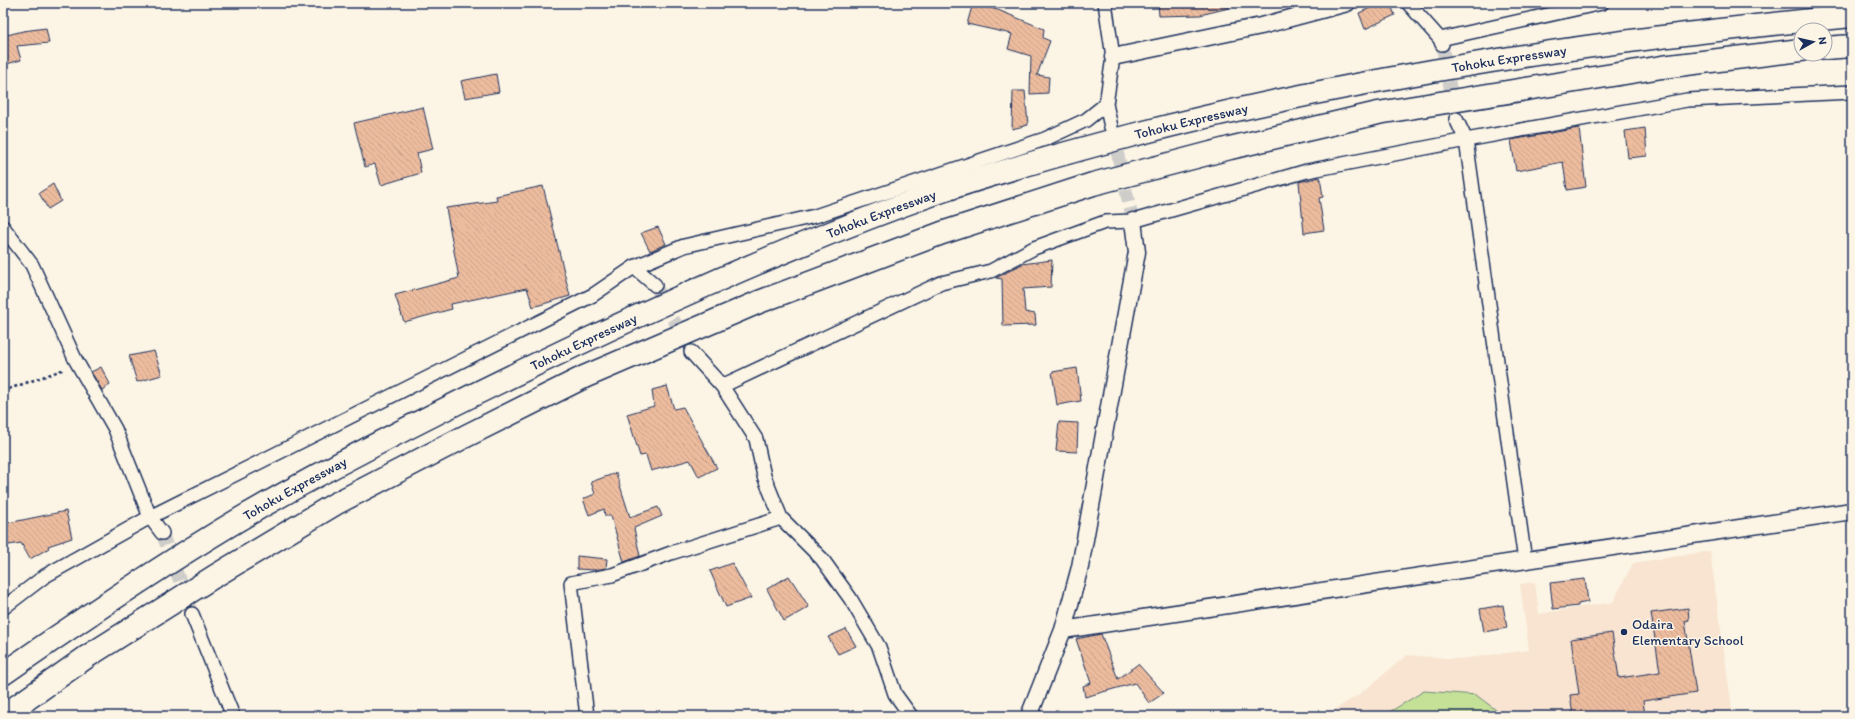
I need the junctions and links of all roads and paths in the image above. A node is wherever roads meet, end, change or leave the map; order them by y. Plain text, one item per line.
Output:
1 (1105, 3) edge
2 (1347, 3) edge
3 (1408, 3) edge
4 (1602, 3) edge
5 (1852, 16) edge
6 (1852, 46) edge
7 (1833, 47) edge
8 (1793, 51) edge
9 (1113, 57) junction
10 (1852, 92) edge
11 (1106, 104) junction
12 (1456, 120) tunnel mouth
13 (1111, 127) tunnel mouth
14 (1466, 140) junction
15 (1133, 221) junction
16 (3, 227) edge
17 (634, 267) junction
18 (655, 284) tunnel mouth
19 (691, 352) tunnel mouth
20 (79, 364) junction
21 (722, 386) junction
22 (3, 391) edge
23 (1852, 511) edge
24 (150, 517) junction
25 (782, 518) junction
26 (162, 533) tunnel mouth
27 (1525, 561) junction
28 (3, 608) edge
29 (192, 614) tunnel mouth
30 (1063, 630) junction
31 (3, 674) edge
32 (3, 716) edge
33 (233, 716) edge
34 (587, 716) edge
35 (911, 716) edge
36 (1029, 716) edge

1 - 9 street
2 - 9 street
3 - 4 street
5 - 31 highway, Tohoku Expressway
6 - 7 highway
8 - 32 highway
9 - 11 street
10 - 14 street
11 - 13 street
11 - 17 street
12 - 14 street
14 - 15 street
14 - 27 street
15 - 21 street
15 - 30 street
16 - 20 street
17 - 18 street
17 - 24 street
19 - 21 street
20 - 22 path
20 - 24 street
21 - 25 street
23 - 27 street
24 - 26 street
24 - 28 street
25 - 34 street
25 - 35 street
27 - 30 street
29 - 33 street
30 - 36 street

